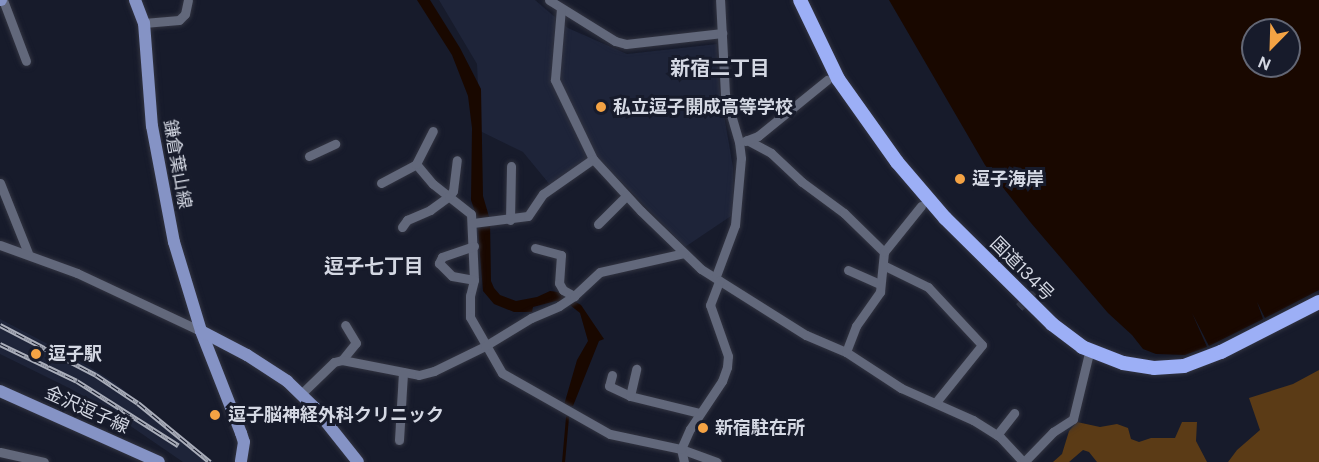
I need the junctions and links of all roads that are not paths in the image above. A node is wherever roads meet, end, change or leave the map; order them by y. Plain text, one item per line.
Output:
1 (1, 0) edge
2 (135, 0) edge
3 (188, 0) edge
4 (720, 0) edge
5 (800, 0) edge
6 (555, 3) edge
7 (144, 23) junction
8 (722, 33) junction
9 (26, 61) dead end
10 (827, 80) dead end
11 (433, 131) dead end
12 (743, 141) junction
13 (335, 144) dead end
14 (309, 156) dead end
15 (593, 159) junction
16 (457, 160) dead end
17 (416, 164) junction
18 (511, 166) dead end
19 (0, 183) edge
20 (381, 183) dead end
21 (449, 196) junction
22 (626, 196) junction
23 (921, 206) dead end
24 (510, 220) junction
25 (475, 223) junction
26 (598, 224) dead end
27 (402, 227) dead end
28 (0, 245) edge
29 (474, 246) junction
30 (535, 248) dead end
31 (884, 252) junction
32 (28, 253) junction
33 (684, 253) junction
34 (883, 265) junction
35 (848, 270) dead end
36 (717, 278) junction
37 (474, 280) junction
38 (880, 284) junction
39 (573, 297) junction
40 (1319, 302) edge
41 (345, 326) dead end
42 (201, 332) junction
43 (485, 346) junction
44 (846, 352) junction
45 (1088, 357) dead end
46 (342, 360) junction
47 (636, 369) dead end
48 (403, 372) junction
49 (612, 375) dead end
50 (0, 391) edge
51 (301, 394) junction
52 (630, 396) junction
53 (936, 402) junction
54 (700, 413) junction
55 (1014, 413) dead end
56 (997, 435) junction
57 (399, 440) dead end
58 (681, 449) junction
59 (0, 452) edge
60 (151, 460) edge
61 (44, 462) edge
62 (240, 462) edge
63 (358, 462) edge
64 (684, 462) edge
65 (717, 462) edge
66 (1023, 462) edge

1 - 9 street
2 - 7 main road, 鎌倉葉山線
3 - 7 street
4 - 8 street
5 - 40 highway, 国道134号
6 - 8 street
6 - 15 street
7 - 42 main road, 鎌倉葉山線
8 - 12 street
10 - 12 street
11 - 17 street
12 - 31 street
12 - 36 street
13 - 14 street
15 - 22 street
15 - 24 street
16 - 21 street
17 - 20 street
17 - 21 street
18 - 24 street
19 - 32 street
21 - 25 street
21 - 27 street
22 - 26 street
22 - 33 street
23 - 31 street
24 - 25 street
25 - 29 street
28 - 32 street
29 - 37 street
29 - 37 street
30 - 39 street
31 - 34 street
32 - 42 street
33 - 36 street
33 - 39 street
34 - 38 street
34 - 53 street
35 - 38 street
36 - 44 street
36 - 54 street
37 - 43 street
38 - 44 street
39 - 43 street
41 - 46 street
42 - 51 main road
42 - 62 main road, 鎌倉葉山線
43 - 48 street
43 - 58 street
44 - 53 street
45 - 66 street
46 - 48 street
46 - 51 street
47 - 52 street
48 - 57 street
49 - 52 street
50 - 60 main road, 金沢逗子線
51 - 63 main road
52 - 54 street
53 - 56 street
54 - 58 street
55 - 56 street
56 - 66 street
58 - 64 street
58 - 65 street
59 - 61 street

